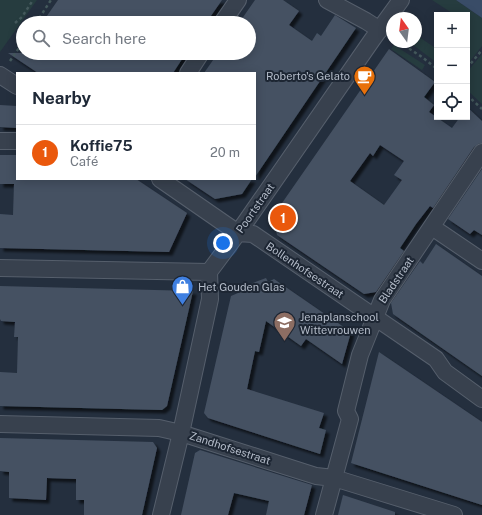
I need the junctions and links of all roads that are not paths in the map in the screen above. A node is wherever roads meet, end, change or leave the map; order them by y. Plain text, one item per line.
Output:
1 (238, 0) edge
2 (327, 0) edge
3 (402, 0) edge
4 (227, 16) edge
5 (380, 30) junction
6 (196, 60) edge
7 (189, 72) edge
8 (0, 75) edge
9 (16, 85) edge
10 (0, 141) edge
11 (16, 141) edge
12 (482, 152) edge
13 (161, 180) edge
14 (432, 227) junction
15 (238, 233) junction
16 (482, 261) edge
17 (0, 268) edge
18 (209, 272) junction
19 (374, 317) junction
20 (482, 399) edge
21 (0, 424) edge
22 (181, 432) junction
23 (334, 478) junction
24 (161, 515) edge
25 (324, 515) edge
26 (454, 515) edge

1 - 4 street
2 - 5 street
3 - 5 street, Poortstraat
5 - 15 street, Poortstraat
6 - 7 street
8 - 9 street
10 - 11 street
12 - 14 street, Bladstraat
13 - 15 street, Bollenhofsestraat
14 - 16 street
14 - 19 street, Bladstraat
15 - 18 street, Poortstraat
15 - 19 street, Bollenhofsestraat
17 - 18 street
18 - 22 street
19 - 20 street, Bollenhofsestraat
19 - 23 street, Bladstraat
21 - 22 street, Zandhofsestraat
22 - 23 street, Zandhofsestraat
22 - 24 street
23 - 25 street, Bladstraat
23 - 26 street, Zandhofsestraat

